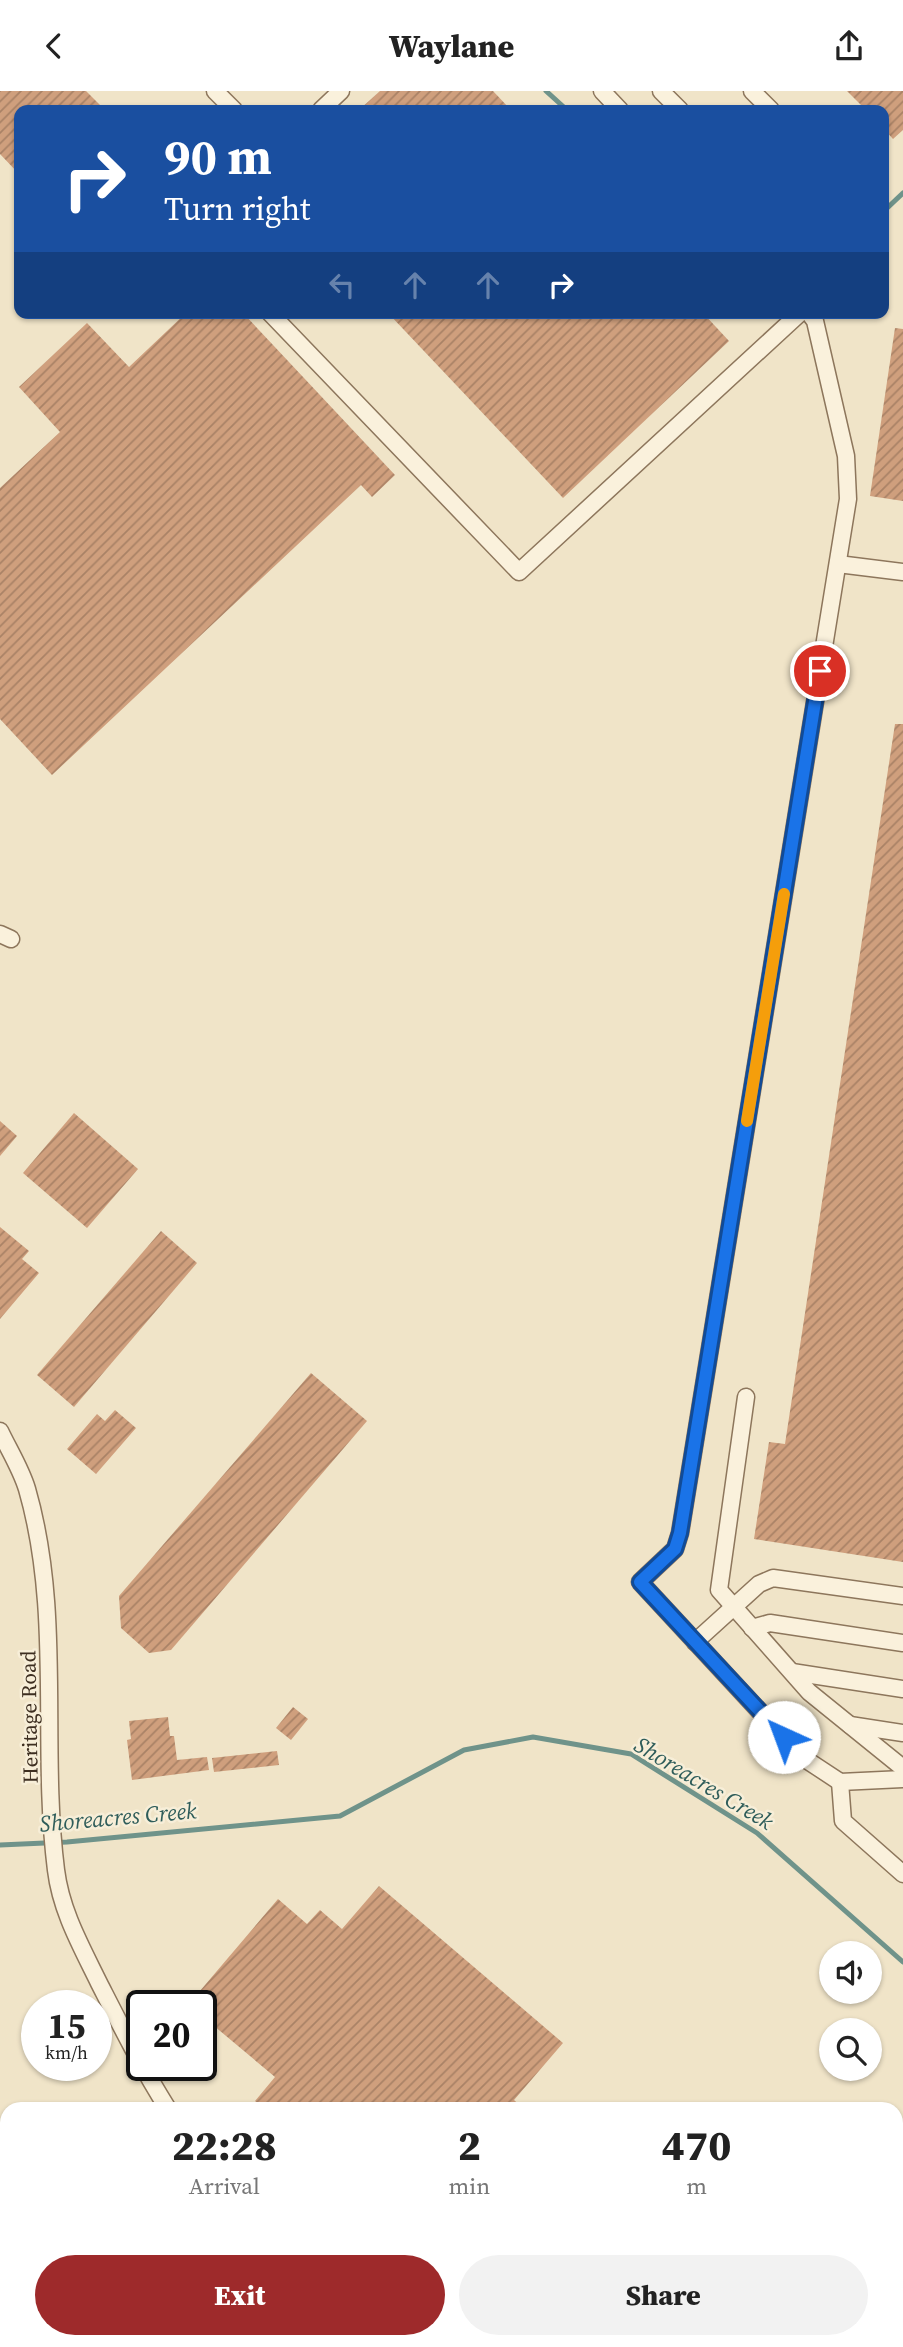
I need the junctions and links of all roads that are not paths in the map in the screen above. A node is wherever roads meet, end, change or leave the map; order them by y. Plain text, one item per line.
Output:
1 (215, 91) edge
2 (341, 91) edge
3 (603, 91) edge
4 (660, 91) edge
5 (752, 91) edge
6 (229, 105) edge
7 (326, 105) edge
8 (616, 105) edge
9 (675, 105) edge
10 (766, 105) edge
11 (276, 319) edge
12 (793, 319) edge
13 (814, 319) edge
14 (838, 564) junction
15 (903, 572) edge
16 (746, 1397) dead end
17 (0, 1431) edge
18 (903, 1596) edge
19 (734, 1607) junction
20 (752, 1627) junction
21 (695, 1641) junction
22 (903, 1643) edge
23 (792, 1672) junction
24 (903, 1689) edge
25 (850, 1725) junction
26 (903, 1733) edge
27 (903, 1767) edge
28 (903, 1779) edge
29 (840, 1782) junction
30 (903, 1874) edge
31 (164, 2102) edge

1 - 6 street
2 - 7 street
3 - 8 street
4 - 9 street
5 - 10 street
11 - 12 street
13 - 14 street
14 - 15 street
14 - 21 street
16 - 19 street
17 - 31 street, Heritage Road
18 - 19 street
19 - 20 street
19 - 21 street
20 - 22 street
20 - 23 street
21 - 29 street
23 - 24 street
23 - 25 street
25 - 26 street
25 - 27 street
28 - 29 street
29 - 30 street

